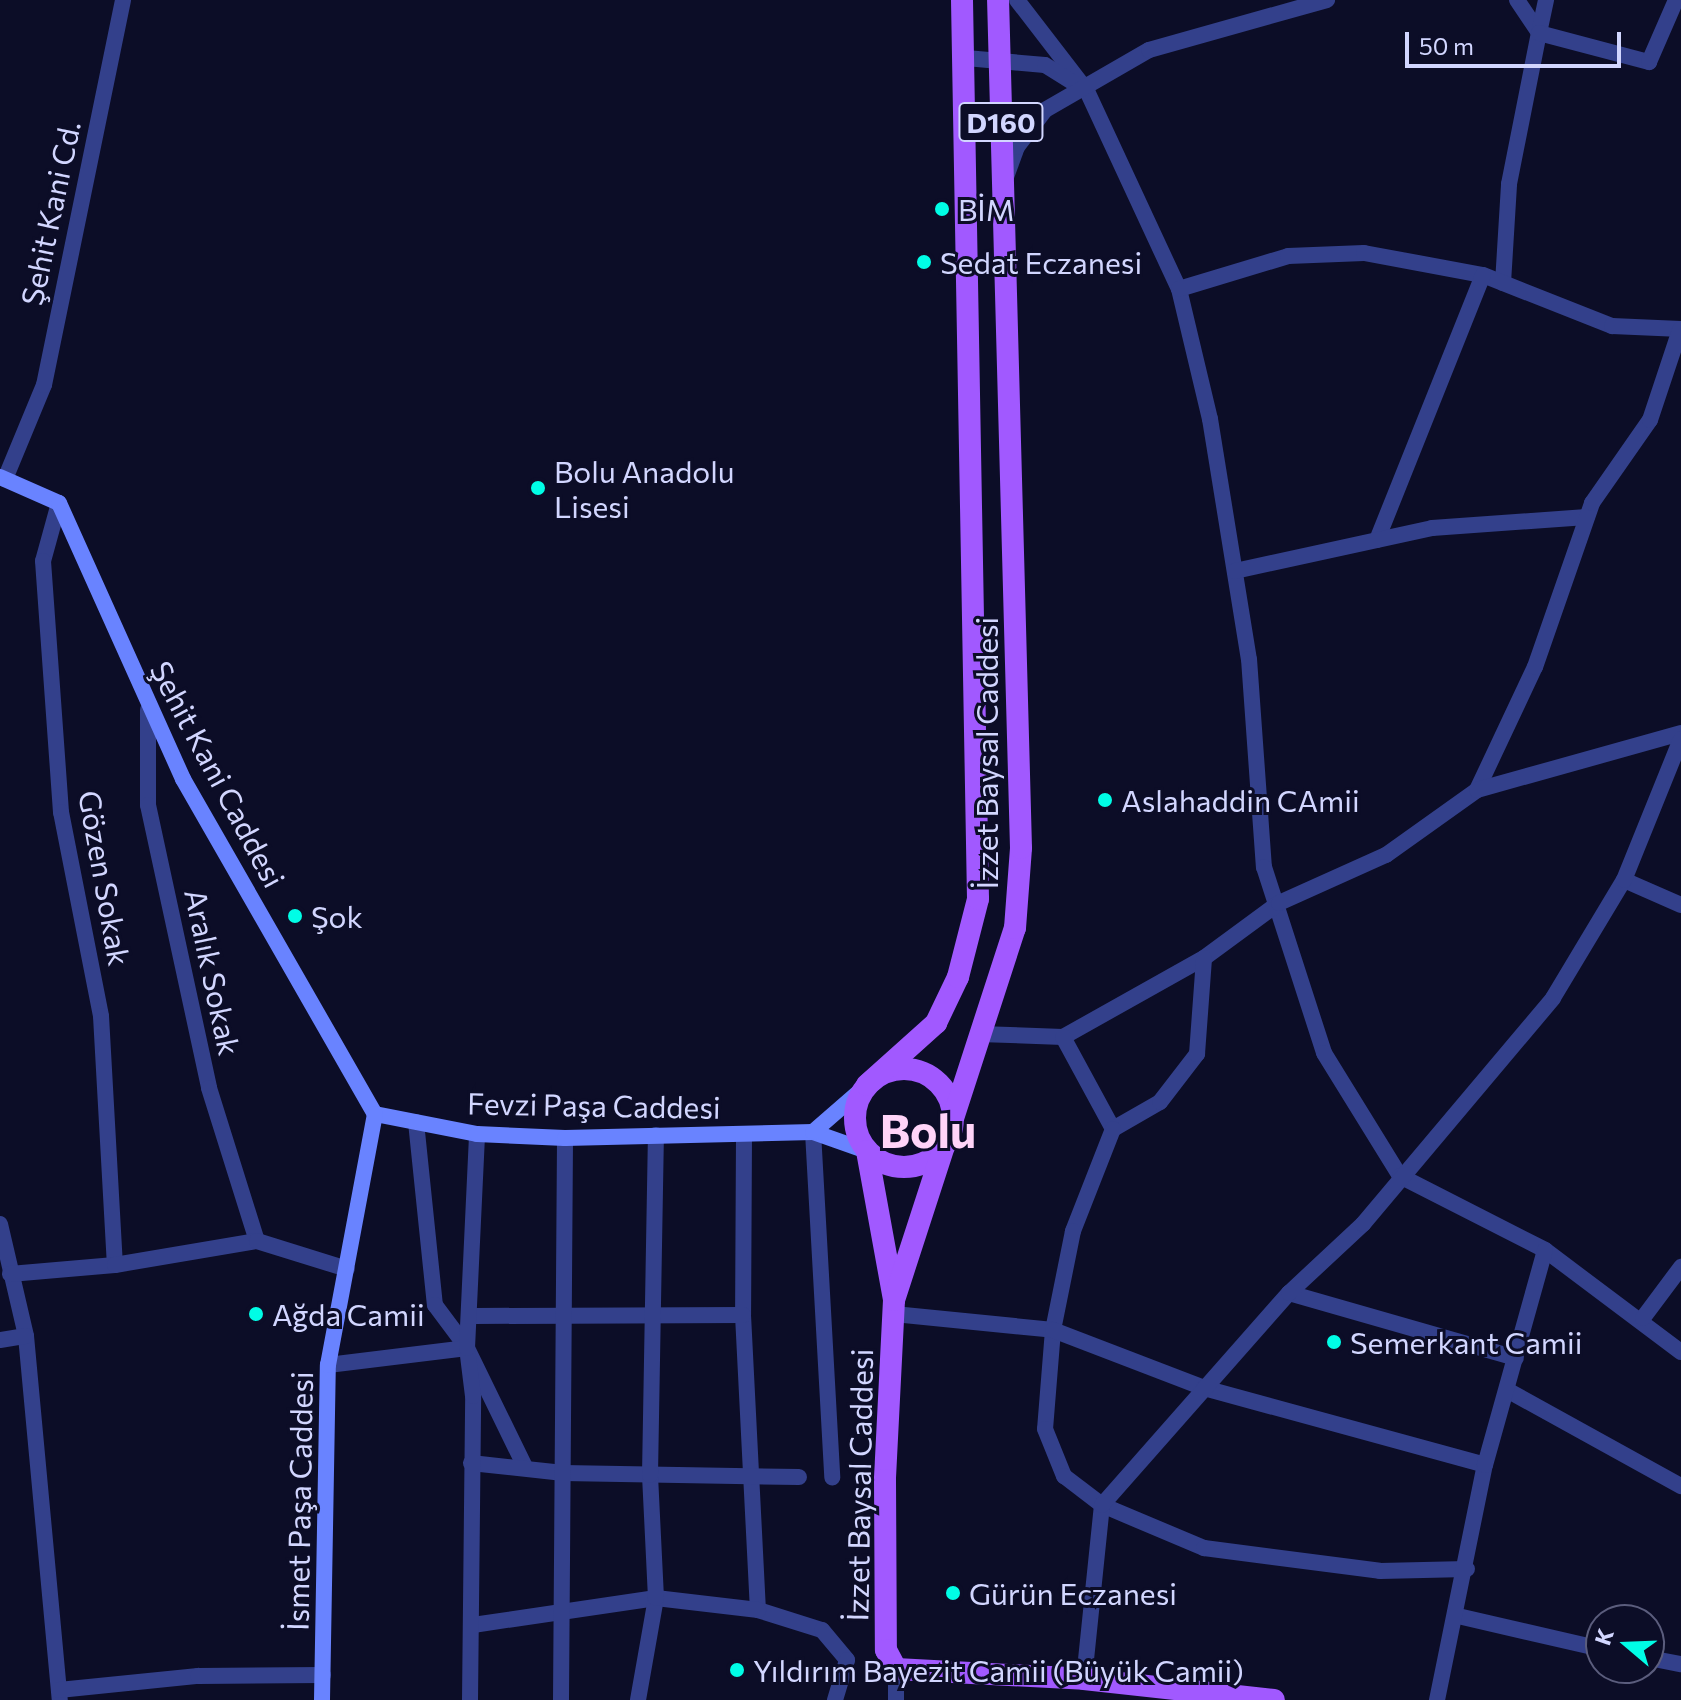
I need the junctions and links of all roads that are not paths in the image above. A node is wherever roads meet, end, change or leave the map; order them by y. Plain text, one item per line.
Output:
1 (123, 0) edge
2 (962, 0) edge
3 (1327, 0) edge
4 (1517, 0) edge
5 (1546, 0) edge
6 (1676, 0) edge
7 (1014, 1) edge
8 (1539, 33) junction
9 (966, 58) junction
10 (999, 58) junction
11 (1087, 91) junction
12 (1003, 186) junction
13 (1483, 275) junction
14 (1503, 283) junction
15 (1179, 289) junction
16 (1680, 329) edge
17 (3, 478) edge
18 (59, 503) junction
19 (1587, 517) junction
20 (1377, 540) junction
21 (1235, 571) junction
22 (148, 710) junction
23 (1681, 733) edge
24 (1681, 739) edge
25 (1477, 790) junction
26 (1624, 880) junction
27 (1279, 903) junction
28 (1681, 905) edge
29 (1204, 958) junction
30 (979, 1034) junction
31 (1063, 1037) junction
32 (867, 1085) junction
33 (375, 1114) junction
34 (416, 1122) junction
35 (1113, 1129) junction
36 (813, 1132) junction
37 (950, 1133) junction
38 (477, 1134) junction
39 (656, 1135) junction
40 (744, 1136) junction
41 (565, 1138) junction
42 (867, 1151) junction
43 (1400, 1176) junction
44 (0, 1224) edge
45 (257, 1241) junction
46 (1545, 1250) junction
47 (115, 1265) junction
48 (1681, 1267) edge
49 (347, 1269) junction
50 (10, 1274) junction
51 (1289, 1293) junction
52 (894, 1307) junction
53 (743, 1315) junction
54 (474, 1316) junction
55 (1643, 1318) junction
56 (560, 1320) junction
57 (651, 1320) junction
58 (1053, 1330) junction
59 (26, 1336) junction
60 (0, 1340) edge
61 (467, 1348) junction
62 (1681, 1352) edge
63 (1516, 1358) junction
64 (328, 1365) junction
65 (1204, 1388) junction
66 (1507, 1390) junction
67 (471, 1463) junction
68 (524, 1465) junction
69 (1485, 1465) junction
70 (563, 1473) junction
71 (650, 1475) junction
72 (752, 1477) junction
73 (799, 1477) dead end
74 (832, 1477) dead end
75 (1681, 1486) edge
76 (1102, 1505) junction
77 (1467, 1569) junction
78 (656, 1598) junction
79 (758, 1610) junction
80 (560, 1613) junction
81 (1458, 1616) junction
82 (473, 1625) junction
83 (1585, 1645) edge
84 (896, 1669) junction
85 (323, 1675) junction
86 (1084, 1679) junction
87 (60, 1695) edge
88 (322, 1700) edge
89 (470, 1700) edge
90 (561, 1700) edge
91 (638, 1700) edge
92 (835, 1700) edge
93 (896, 1700) edge
94 (1274, 1700) edge
95 (1437, 1700) edge

1 - 17 street, Şehit Kani Cd.
2 - 9 main road, İzzet Baysal Caddesi
3 - 11 street
4 - 8 street
5 - 8 street
6 - 8 street
7 - 10 main road
7 - 11 street
8 - 14 street
9 - 10 street
9 - 32 main road, İzzet Baysal Caddesi
10 - 11 street
10 - 12 main road, D160
11 - 12 street
11 - 15 street
12 - 30 main road, İzzet Baysal Caddesi
13 - 14 street
13 - 15 street
13 - 20 street
14 - 16 street
15 - 21 street
16 - 19 street
17 - 18 main road
18 - 22 main road, Şehit Kani Caddesi
18 - 47 street, Gözen Sokak
19 - 20 street
19 - 25 street
20 - 21 street
21 - 27 street
22 - 33 main road, Şehit Kani Caddesi
22 - 45 street, Aralık Sokak
23 - 25 street
24 - 26 street
25 - 27 street
26 - 28 street
26 - 43 street
27 - 29 street
27 - 43 street
29 - 31 street
29 - 35 street
30 - 31 street
30 - 37 main road, İzzet Baysal Caddesi
31 - 35 street
32 - 36 main road
32 - 37 main road
32 - 42 main road
33 - 34 main road, Fevzi Paşa Caddesi
33 - 49 main road, İsmet Paşa Caddesi
34 - 38 main road, Fevzi Paşa Caddesi
34 - 61 street
35 - 58 street
36 - 40 main road, Fevzi Paşa Caddesi
36 - 42 main road
36 - 74 street
37 - 42 main road
37 - 52 main road, İzzet Baysal Caddesi
38 - 41 main road, Fevzi Paşa Caddesi
38 - 54 street
39 - 40 main road, Fevzi Paşa Caddesi
39 - 41 main road, Fevzi Paşa Caddesi
39 - 57 street
40 - 53 street
41 - 56 street
42 - 52 main road, İzzet Baysal Caddesi
43 - 46 street
43 - 51 street
44 - 50 street
45 - 47 street
45 - 49 street
46 - 55 street
46 - 63 street
47 - 50 street
48 - 55 street
49 - 64 main road, İsmet Paşa Caddesi
50 - 59 street
51 - 63 street
51 - 65 street
52 - 58 street
52 - 84 main road, İzzet Baysal Caddesi
53 - 57 street
53 - 72 street
54 - 56 street
54 - 61 street
55 - 62 street
56 - 57 street
56 - 70 street
57 - 71 street
58 - 65 street
58 - 76 street
59 - 60 street
59 - 87 street
61 - 64 street
61 - 67 street
61 - 68 street
63 - 66 street
64 - 85 main road, İsmet Paşa Caddesi
65 - 69 street
65 - 76 street
66 - 69 street
66 - 75 street
67 - 68 street
67 - 82 street
68 - 70 street
69 - 77 street
70 - 71 street
70 - 80 street
71 - 72 street
71 - 78 street
72 - 73 street
72 - 79 street
76 - 77 street
76 - 86 street
77 - 81 street
78 - 79 street
78 - 80 street
78 - 91 street
79 - 92 street
80 - 82 street
80 - 90 street
81 - 83 street
81 - 95 street
82 - 89 street
84 - 86 main road
84 - 93 street
85 - 87 street
85 - 88 main road, İsmet Paşa Caddesi
86 - 94 main road

